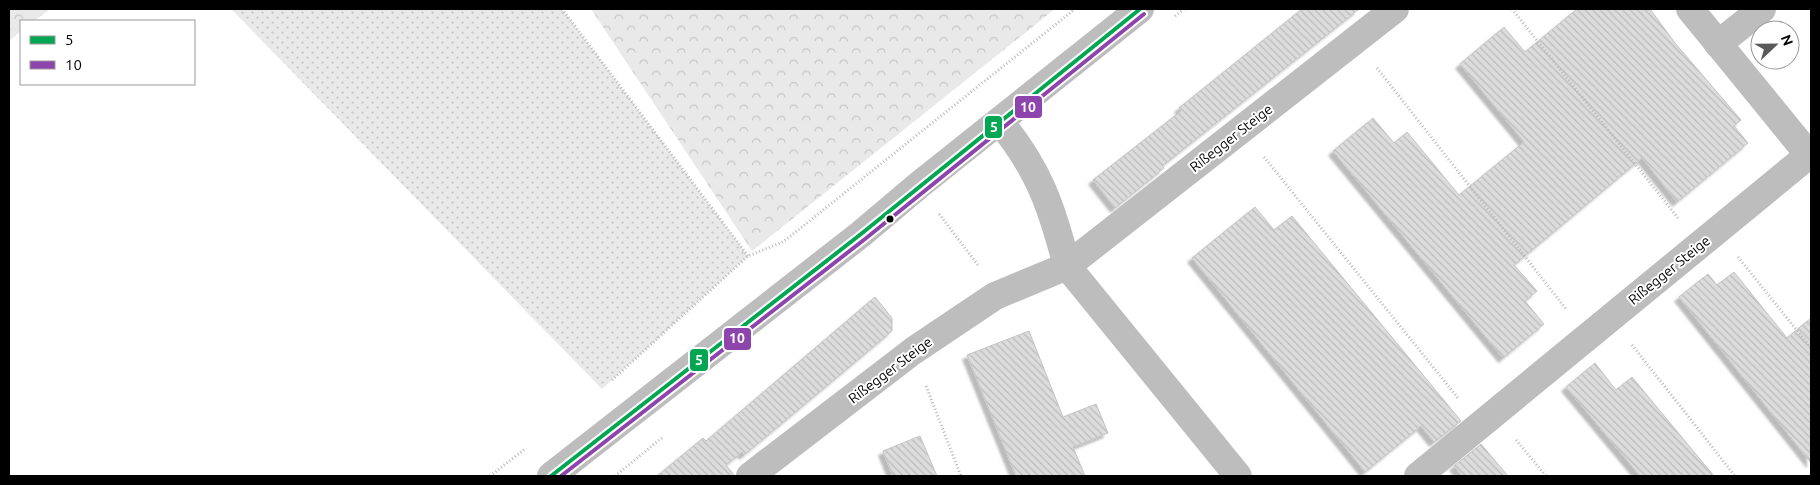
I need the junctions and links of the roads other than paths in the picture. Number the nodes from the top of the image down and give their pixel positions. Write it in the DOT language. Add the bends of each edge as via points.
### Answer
graph roads {
  1 [pos="1140,9"];
  2 [pos="1395,9"];
  3 [pos="1690,9"];
  4 [pos="1762,9"];
  5 [pos="1718,44"];
  6 [pos="1000,122"];
  7 [pos="1067,266"];
  8 [pos="551,476"];
  9 [pos="750,476"];
  10 [pos="1238,476"];
  11 [pos="1418,476"];
  1 -- 6 [label="street"];
  2 -- 7 [label="street, Rißegger Steige"];
  3 -- 5 [label="street, Rißegger Steige"];
  4 -- 5 [label="street"];
  5 -- 11 [label="street, Rißegger Steige" via="1809,155"];
  6 -- 7 [label="street" via="1017,143 1042,186"];
  6 -- 8 [label="street"];
  7 -- 9 [label="street, Rißegger Steige" via="995,296 913,351"];
  7 -- 10 [label="street"];
}
